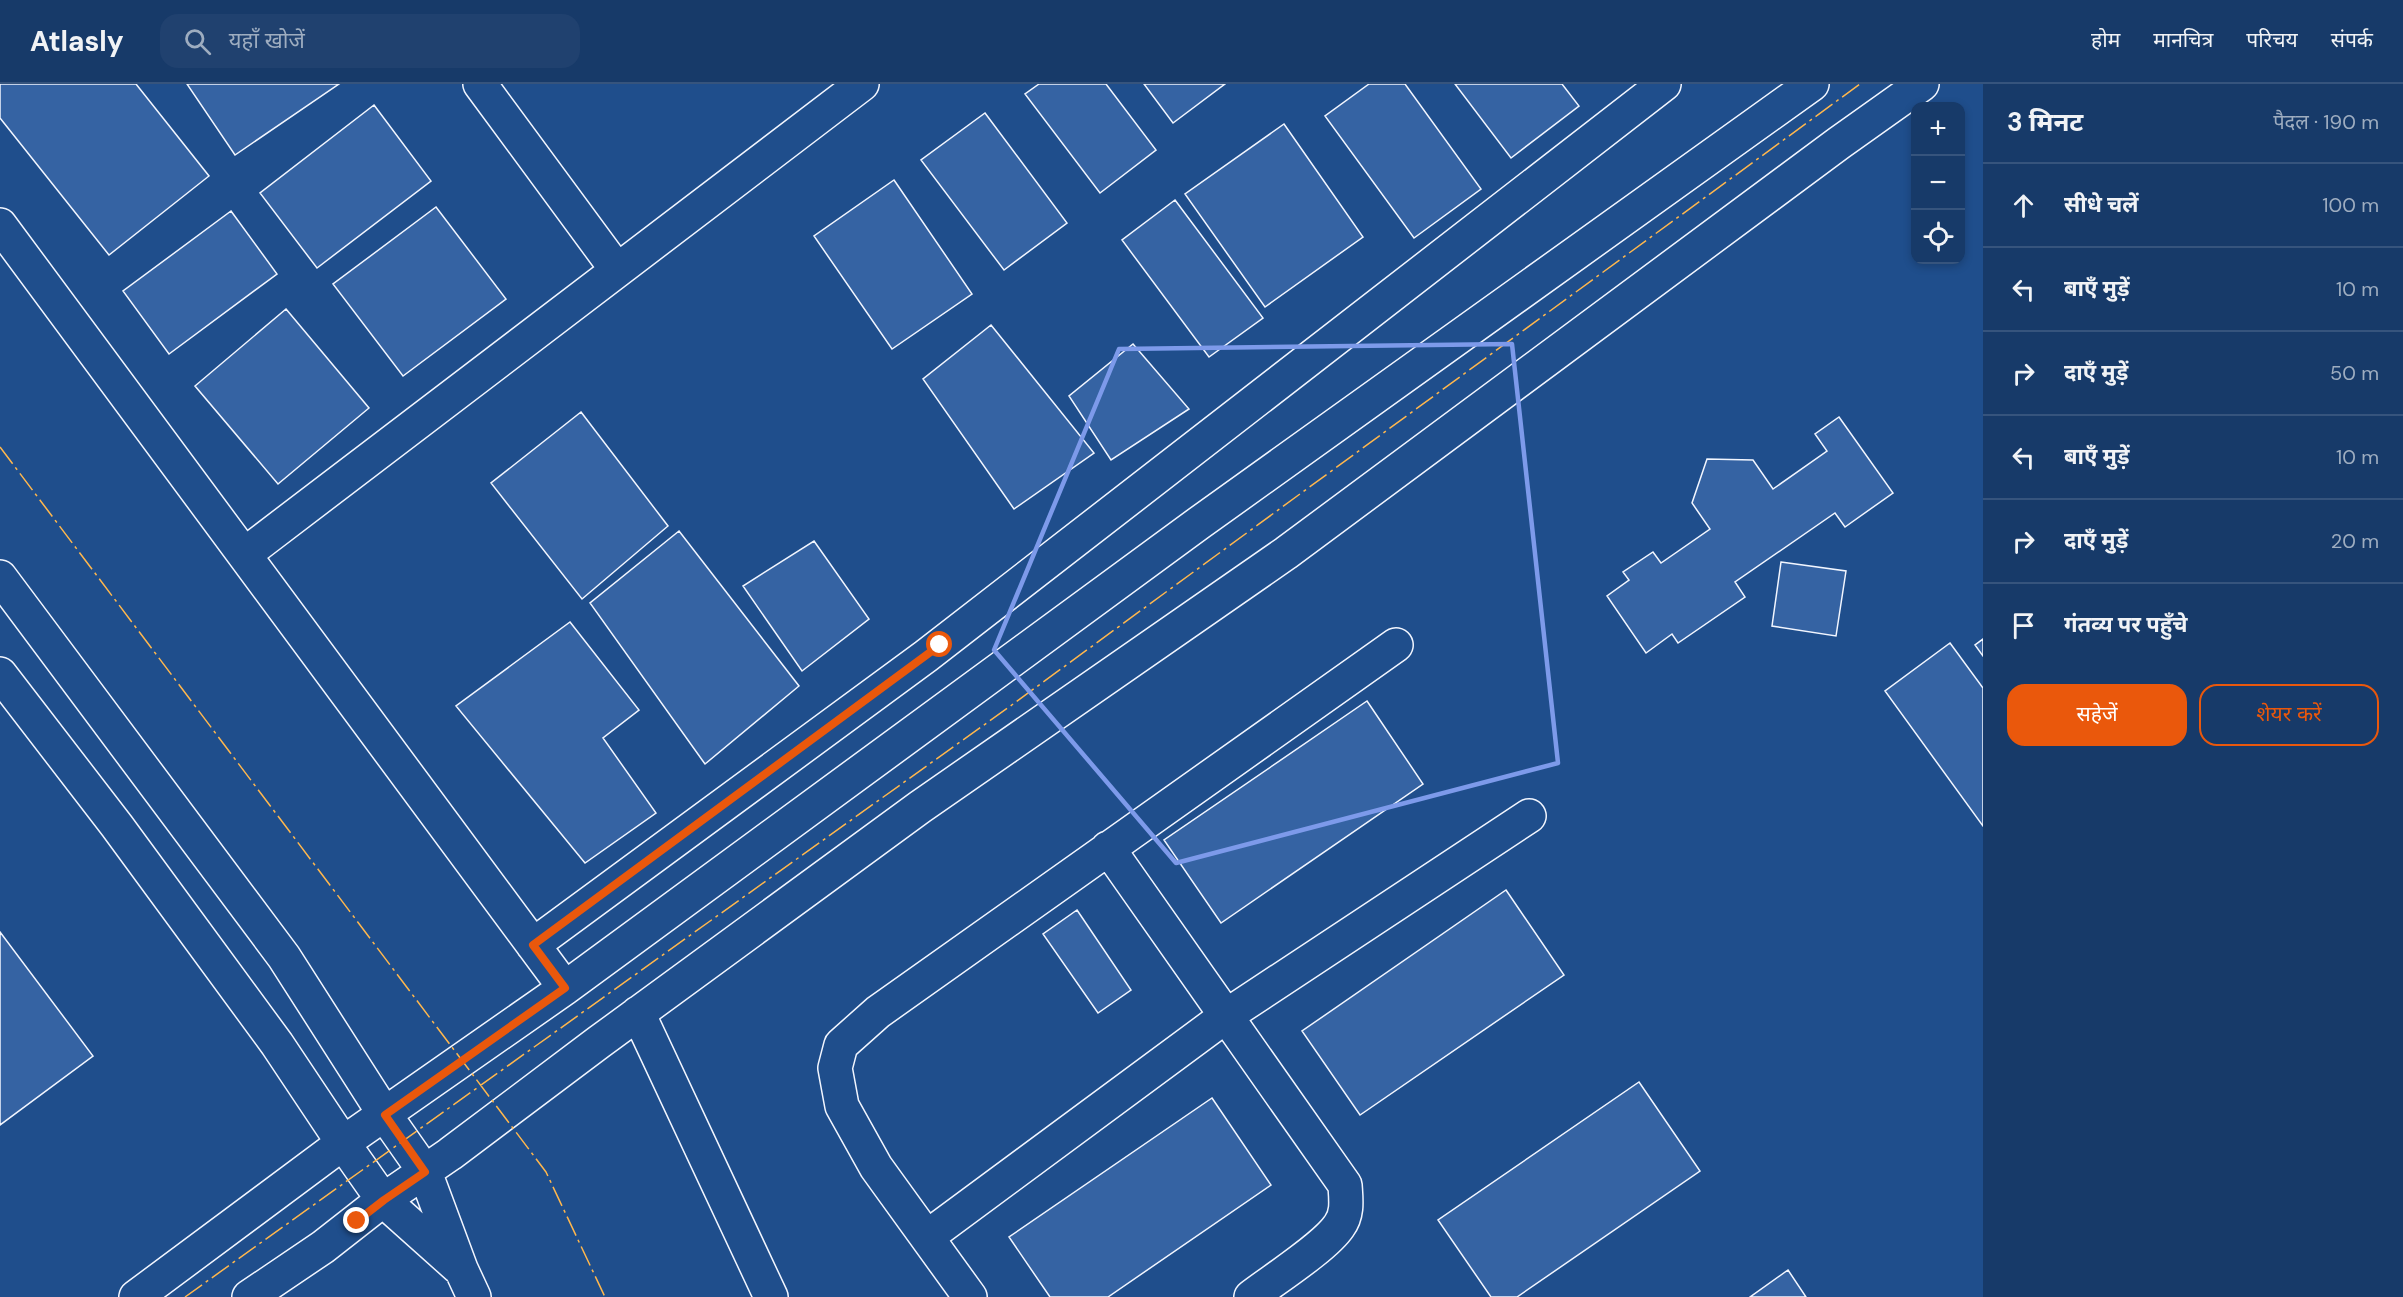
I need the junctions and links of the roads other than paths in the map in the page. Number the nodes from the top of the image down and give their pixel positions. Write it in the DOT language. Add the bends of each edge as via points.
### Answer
graph roads {
  1 [pos="480,84"];
  2 [pos="862,84"];
  3 [pos="1664,84"];
  4 [pos="1812,84"];
  5 [pos="1922,84"];
  6 [pos="0,225"];
  7 [pos="616,270"];
  8 [pos="245,554"];
  9 [pos="0,577"];
  10 [pos="1396,645"];
  11 [pos="0,674"];
  12 [pos="1529,816"];
  13 [pos="1108,848"];
  14 [pos="533,945"];
  15 [pos="565,988"];
  16 [pos="638,1013"];
  17 [pos="1226,1016"];
  18 [pos="385,1115"];
  19 [pos="343,1143"];
  20 [pos="425,1172"];
  21 [pos="384,1200"];
  22 [pos="927,1238"];
  23 [pos="467,1283"];
  24 [pos="136,1297"];
  25 [pos="249,1297"];
  26 [pos="771,1297"];
  27 [pos="970,1297"];
  28 [pos="1251,1297"];
  1 -- 7 [label="street"];
  2 -- 7 [label="street"];
  3 -- 14 [label="street" via="917,663"];
  4 -- 15 [label="street" via="1199,523"];
  5 -- 16 [label="street" via="1294,547 940,793"];
  6 -- 8 [label="street"];
  7 -- 8 [label="street"];
  8 -- 14 [label="street"];
  9 -- 18 [label="street" via="284,957"];
  10 -- 13 [label="street"];
  11 -- 19 [label="street" via="270,1034"];
  12 -- 17 [label="street"];
  13 -- 17 [label="street"];
  13 -- 22 [label="street" via="878,1012 841,1045 835,1068 842,1106 876,1167"];
  14 -- 15 [label="street"];
  15 -- 18 [label="street"];
  16 -- 20 [label="street"];
  16 -- 26 [label="street"];
  17 -- 22 [label="street"];
  17 -- 28 [label="street" via="1345,1185 1347,1208 1339,1226"];
  18 -- 19 [label="street"];
  18 -- 20 [label="street"];
  19 -- 21 [label="street"];
  19 -- 24 [label="street"];
  20 -- 21 [label="street"];
  20 -- 23 [label="street"];
  21 -- 23 [label="street"];
  21 -- 25 [label="street"];
  22 -- 27 [label="street"];
}
